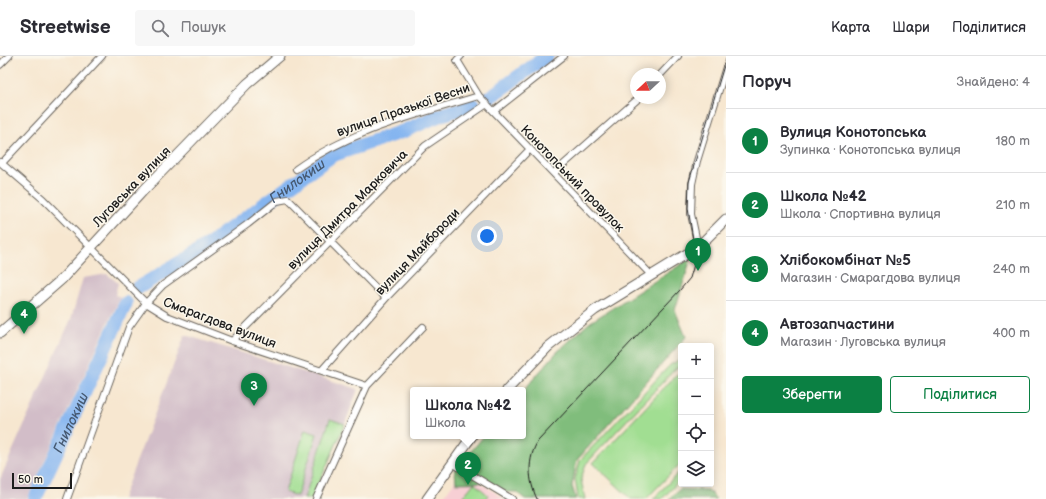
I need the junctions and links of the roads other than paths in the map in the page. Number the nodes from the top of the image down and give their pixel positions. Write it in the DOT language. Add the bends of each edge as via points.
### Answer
graph roads {
  1 [pos="9,56"];
  2 [pos="102,56"];
  3 [pos="280,56"];
  4 [pos="461,56"];
  5 [pos="564,56"];
  6 [pos="678,56"];
  7 [pos="0,65"];
  8 [pos="726,67"];
  9 [pos="666,69"];
  10 [pos="479,96"];
  11 [pos="487,104"];
  12 [pos="632,104"];
  13 [pos="494,111"];
  14 [pos="530,148"];
  15 [pos="1,163"];
  16 [pos="296,169"];
  17 [pos="554,173"];
  18 [pos="726,219"];
  19 [pos="331,240"];
  20 [pos="698,246"];
  21 [pos="90,247"];
  22 [pos="652,276"];
  23 [pos="386,298"];
  24 [pos="146,303"];
  25 [pos="423,327"];
  26 [pos="0,333"];
  27 [pos="232,341"];
  28 [pos="322,370"];
  29 [pos="367,386"];
  30 [pos="510,387"];
  31 [pos="470,439"];
  32 [pos="452,463"];
  33 [pos="67,499"];
  34 [pos="316,499"];
  35 [pos="427,499"];
  36 [pos="512,499"];
  1 -- 7 [label="street"];
  2 -- 15 [label="street"];
  3 -- 21 [label="street, Луговська вулиця" via="247,84"];
  4 -- 10 [label="street, вулиця Празької Весни" via="457,60"];
  5 -- 13 [label="street"];
  6 -- 9 [label="street"];
  8 -- 20 [label="street" via="692,184 692,214"];
  10 -- 11 [label="street, Конотопський провулок"];
  10 -- 16 [label="street, вулиця Празької Весни" via="392,122 340,142"];
  11 -- 13 [label="street, Конотопський провулок"];
  11 -- 19 [label="street, вулиця Дмитра Марковича" via="425,146 410,164"];
  12 -- 17 [label="street"];
  13 -- 14 [label="street, Конотопський провулок"];
  14 -- 17 [label="street, Конотопський провулок"];
  14 -- 23 [label="street, вулиця Майбороди"];
  15 -- 21 [label="street, Смарагдова вулиця" via="43,199"];
  17 -- 22 [label="street, Конотопський провулок"];
  18 -- 20 [label="street"];
  19 -- 23 [label="street"];
  19 -- 24 [label="street" via="288,199 280,199 163,285"];
  19 -- 27 [label="street, вулиця Дмитра Марковича"];
  20 -- 22 [label="street"];
  21 -- 24 [label="street, Смарагдова вулиця"];
  21 -- 26 [label="street, Луговська вулиця" via="62,279"];
  22 -- 30 [label="street" via="595,310 548,347"];
  23 -- 28 [label="street, вулиця Майбороди"];
  24 -- 27 [label="street, Смарагдова вулиця" via="167,316"];
  24 -- 33 [label="street" via="129,327"];
  25 -- 29 [label="street"];
  27 -- 28 [label="street, Смарагдова вулиця"];
  28 -- 29 [label="street, Смарагдова вулиця"];
  29 -- 34 [label="street"];
  31 -- 32 [label="street"];
  32 -- 35 [label="street"];
  32 -- 36 [label="street"];
}
